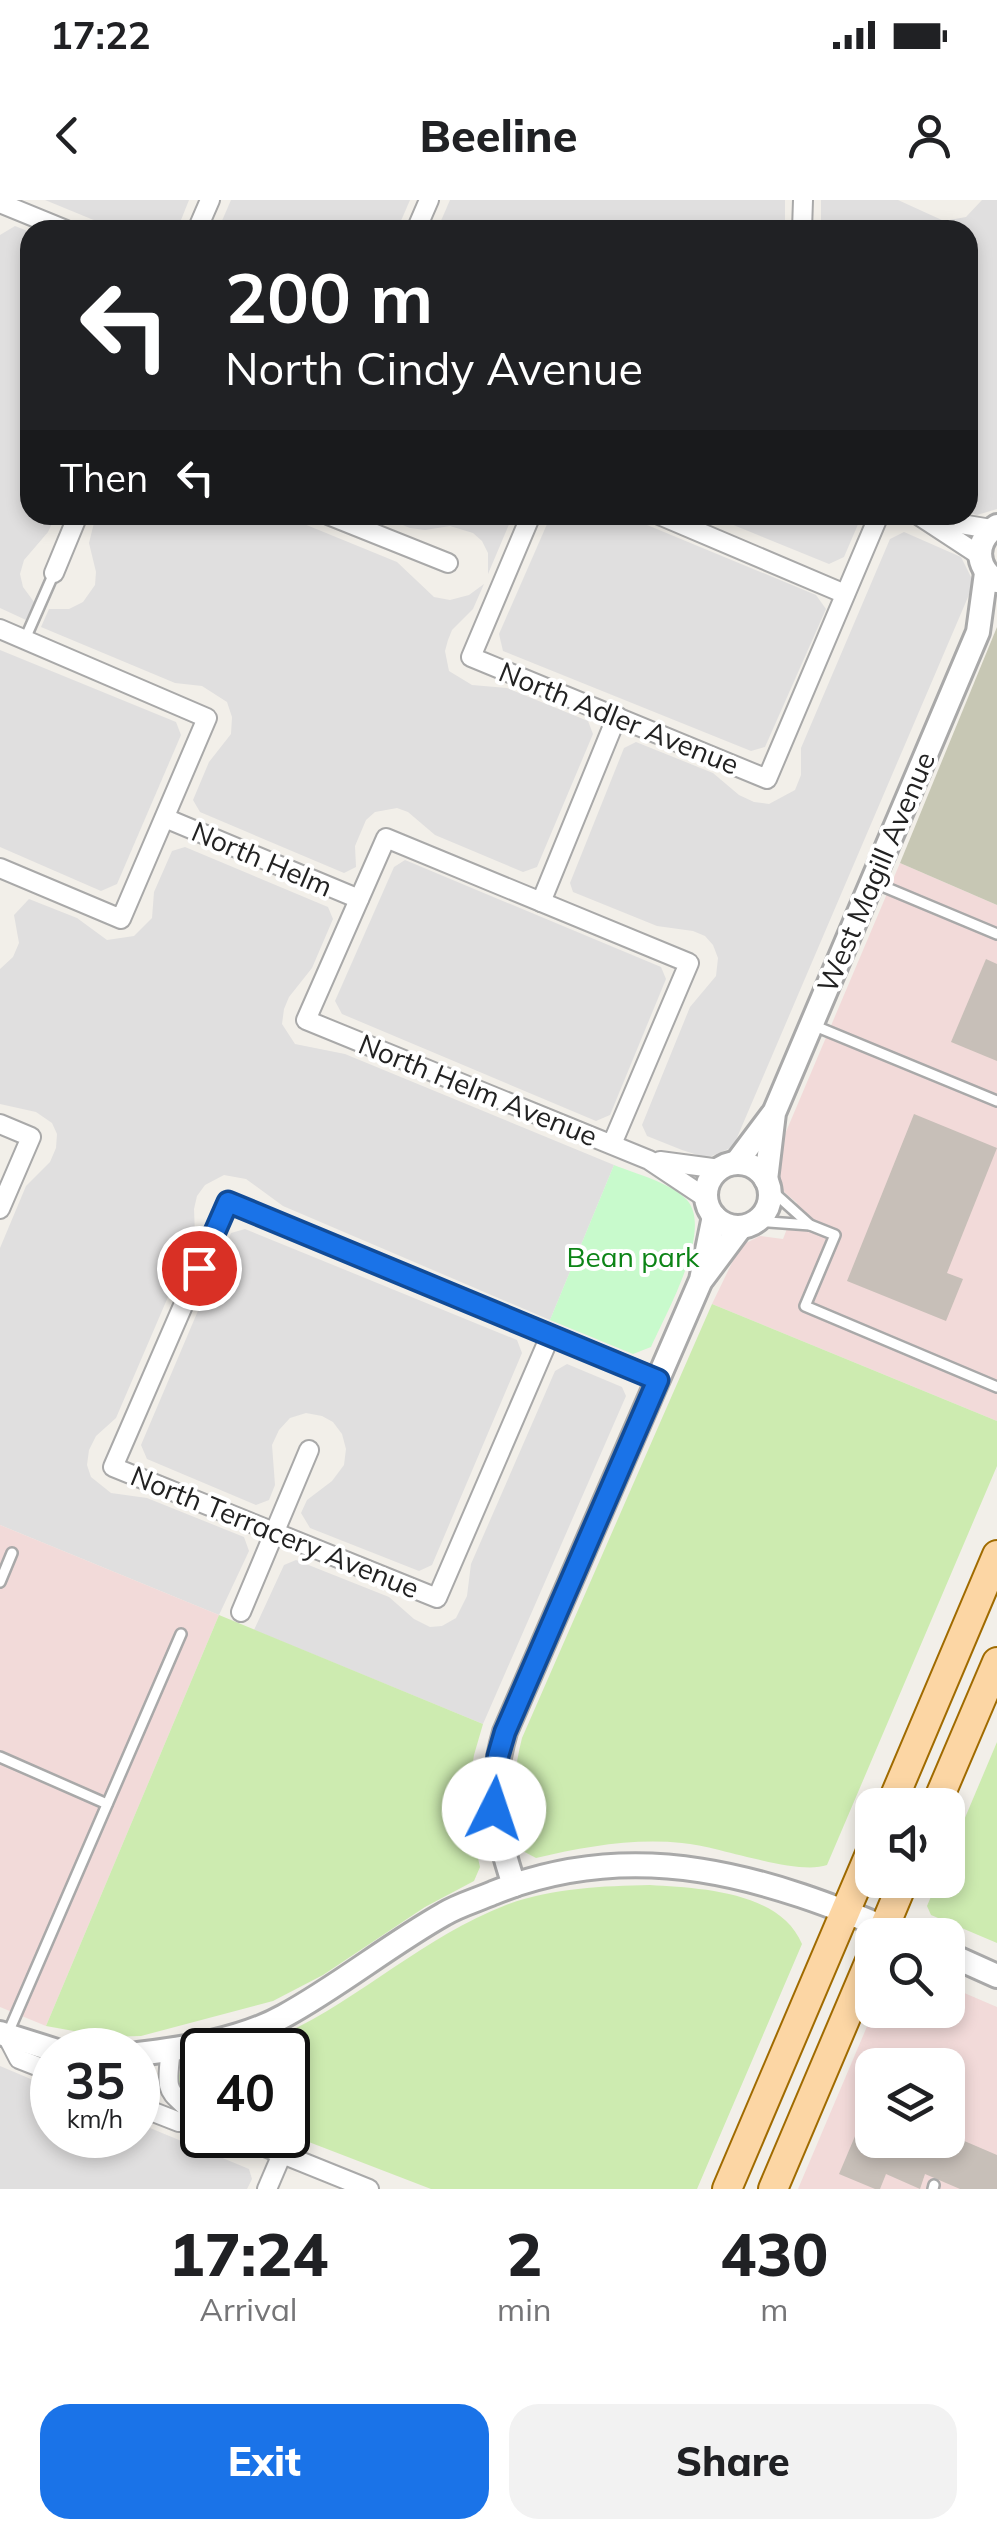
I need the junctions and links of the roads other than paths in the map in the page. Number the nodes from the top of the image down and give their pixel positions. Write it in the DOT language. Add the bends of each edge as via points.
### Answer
graph roads {
  1 [pos="0,202"];
  2 [pos="42,220"];
  3 [pos="74,525"];
  4 [pos="353,525"];
  5 [pos="528,525"];
  6 [pos="683,525"];
  7 [pos="875,525"];
  8 [pos="932,525"];
  9 [pos="994,527"];
  10 [pos="448,563"];
  11 [pos="987,570"];
  12 [pos="54,573"];
  13 [pos="845,594"];
  14 [pos="997,610"];
  15 [pos="0,629"];
  16 [pos="978,632"];
  17 [pos="25,640"];
  18 [pos="618,716"];
  19 [pos="165,818"];
  20 [pos="0,868"];
  21 [pos="872,882"];
  22 [pos="359,900"];
  23 [pos="541,902"];
  24 [pos="997,934"];
  25 [pos="812,1024"];
  26 [pos="997,1101"];
  27 [pos="774,1113"];
  28 [pos="0,1124"];
  29 [pos="612,1144"];
  30 [pos="649,1160"];
  31 [pos="728,1166"];
  32 [pos="768,1184"];
  33 [pos="710,1207"];
  34 [pos="0,1209"];
  35 [pos="749,1224"];
  36 [pos="810,1225"];
  37 [pos="701,1280"];
  38 [pos="550,1336"];
  39 [pos="658,1380"];
  40 [pos="997,1387"];
  41 [pos="310,1450"];
  42 [pos="274,1532"];
  43 [pos="12,1553"];
  44 [pos="997,1555"];
  45 [pos="0,1582"];
  46 [pos="241,1612"];
  47 [pos="181,1634"];
  48 [pos="997,1662"];
  49 [pos="0,1756"];
  50 [pos="898,1788"];
  51 [pos="943,1788"];
  52 [pos="107,1804"];
  53 [pos="514,1884"];
  54 [pos="855,1889"];
  55 [pos="846,1910"];
  56 [pos="862,1918"];
  57 [pos="965,1962"];
  58 [pos="997,1976"];
  59 [pos="855,1996"];
  60 [pos="4,2034"];
  61 [pos="30,2042"];
  62 [pos="171,2050"];
  63 [pos="160,2051"];
  64 [pos="30,2063"];
  65 [pos="180,2102"];
  66 [pos="280,2158"];
  67 [pos="292,2158"];
  68 [pos="266,2189"];
  69 [pos="370,2189"];
  70 [pos="727,2189"];
  71 [pos="773,2189"];
  1 -- 2 [label="street"];
  3 -- 12 [label="street"];
  4 -- 10 [label="street"];
  5 -- 18 [label="street, North Adler Avenue" via="470,657"];
  6 -- 13 [label="street"];
  7 -- 13 [label="street"];
  8 -- 11 [label="street"];
  9 -- 11 [label="street, West Magill Avenue" via="984,536"];
  11 -- 16 [label="street, West Magill Avenue"];
  12 -- 17 [label="lane"];
  13 -- 18 [label="street, North Adler Avenue" via="767,778"];
  14 -- 16 [label="street, West Magill Avenue"];
  15 -- 17 [label="street"];
  16 -- 21 [label="street, West Magill Avenue"];
  17 -- 19 [label="street" via="208,718"];
  18 -- 23 [label="street"];
  19 -- 20 [label="street" via="120,918"];
  19 -- 22 [label="street, North Helm"];
  21 -- 24 [label="lane"];
  21 -- 25 [label="street, West Magill Avenue"];
  22 -- 23 [label="street" via="386,838"];
  22 -- 29 [label="street, North Helm Avenue" via="306,1020"];
  23 -- 29 [label="street" via="689,963"];
  25 -- 26 [label="lane"];
  25 -- 27 [label="street, West Magill Avenue"];
  27 -- 31 [label="street, West Magill Avenue"];
  27 -- 32 [label="street, West Magill Avenue"];
  28 -- 34 [label="street" via="31,1137"];
  29 -- 30 [label="street, North Helm Avenue"];
  30 -- 31 [label="street, North Helm Avenue"];
  30 -- 33 [label="street, North Helm Avenue"];
  31 -- 32 [label="street" via="748,1164"];
  31 -- 33 [label="street" via="707,1186"];
  32 -- 35 [label="street" via="766,1210"];
  32 -- 36 [label="lane"];
  33 -- 35 [label="street" via="726,1225"];
  33 -- 37 [label="street"];
  35 -- 36 [label="lane"];
  35 -- 37 [label="street"];
  36 -- 40 [label="lane" via="835,1235 804,1306"];
  37 -- 39 [label="street"];
  38 -- 39 [label="street"];
  38 -- 42 [label="street, North Terracery Avenue" via="437,1598"];
  38 -- 42 [label="street, North Terracery Avenue" via="228,1202 113,1466"];
  39 -- 53 [label="street" via="498,1756 494,1809"];
  41 -- 42 [label="street"];
  42 -- 46 [label="street"];
  43 -- 45 [label="lane"];
  44 -- 50 [label="main road"];
  47 -- 52 [label="lane"];
  48 -- 51 [label="main road"];
  49 -- 52 [label="lane"];
  52 -- 60 [label="lane"];
  53 -- 55 [label="street" via="584,1866 659,1865 754,1879"];
  53 -- 62 [label="street" via="446,1912 281,2018"];
  54 -- 55 [label="main road"];
  55 -- 56 [label="street"];
  55 -- 70 [label="main road"];
  57 -- 58 [label="street"];
  59 -- 71 [label="main road"];
  60 -- 61 [label="street"];
  60 -- 64 [label="street" via="19,2058"];
  62 -- 63 [label="street"];
  62 -- 65 [label="street" via="170,2093"];
  66 -- 68 [label="street"];
  67 -- 69 [label="street"];
}
